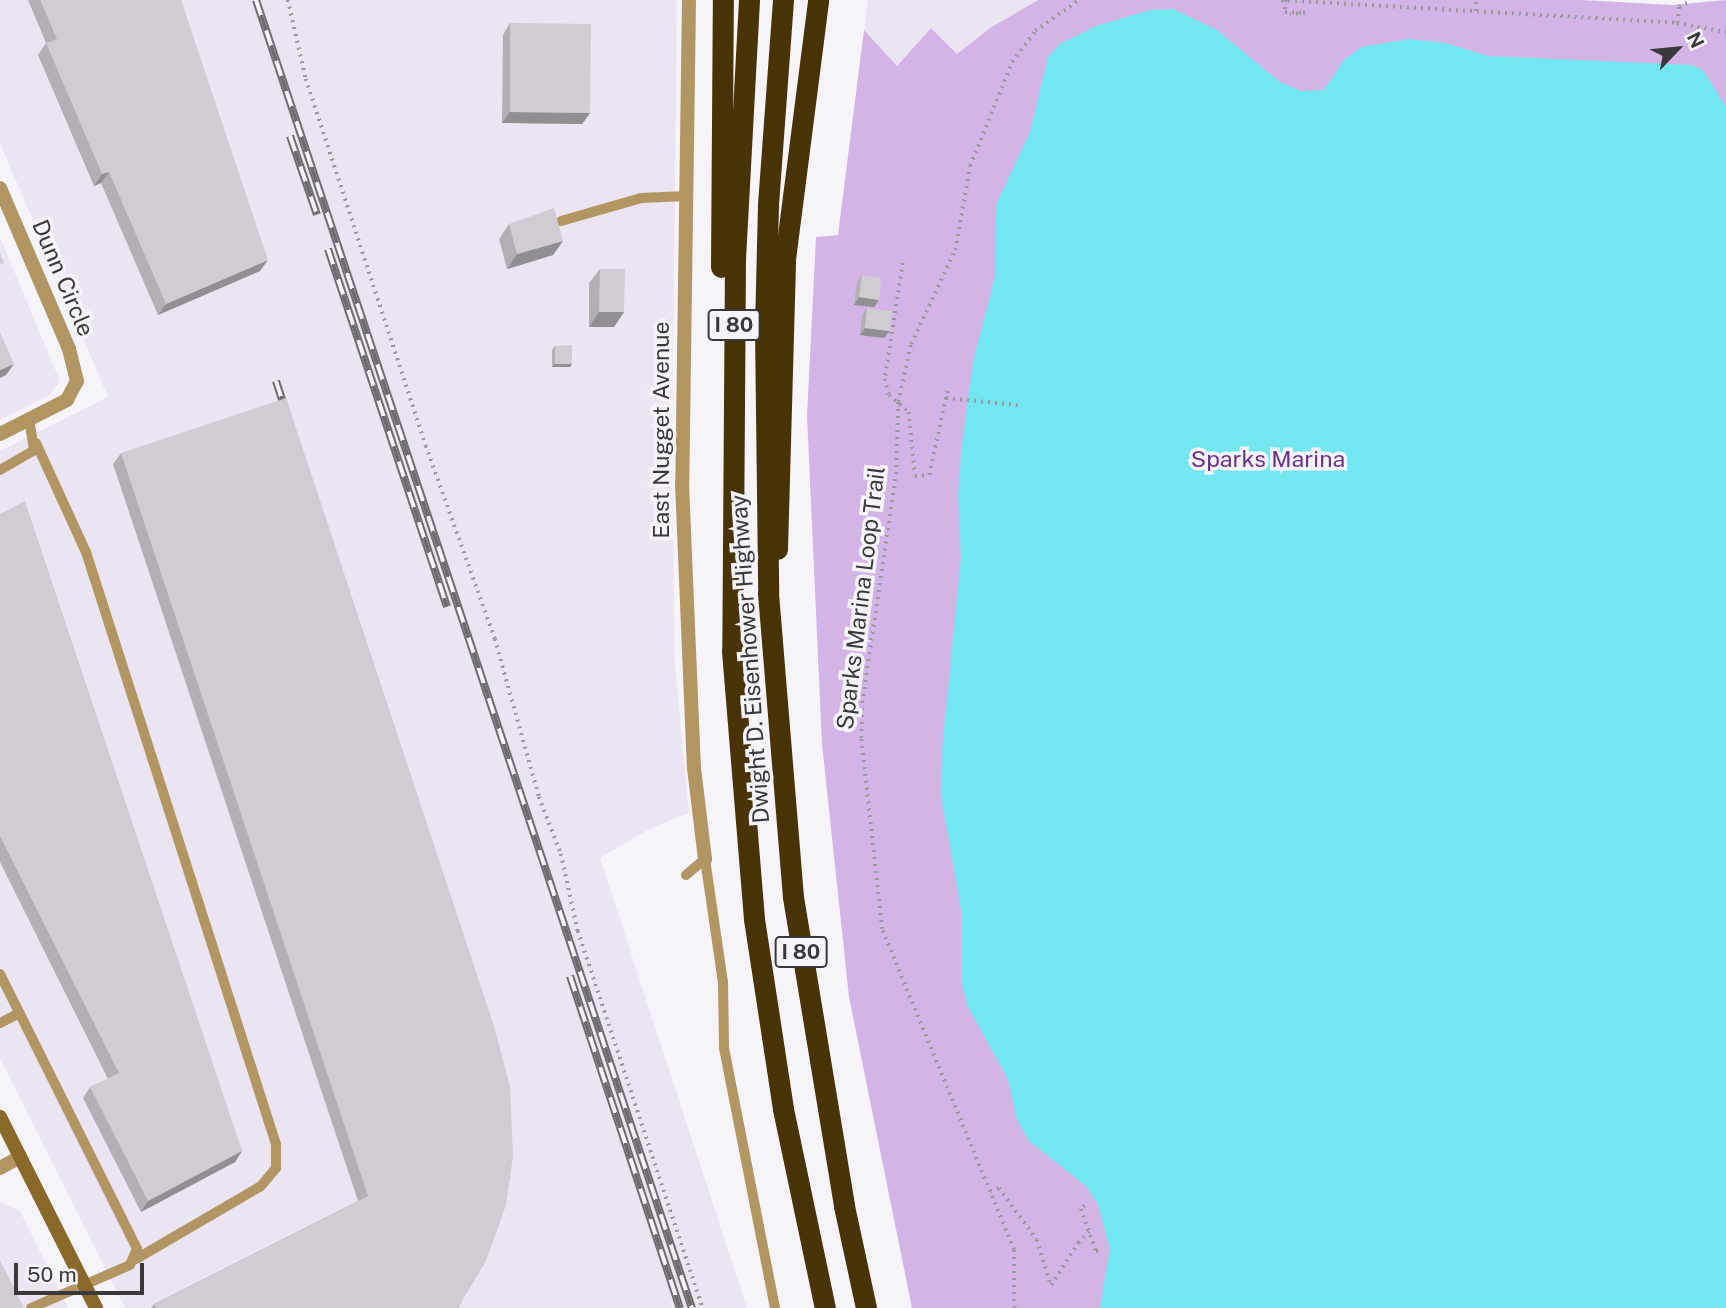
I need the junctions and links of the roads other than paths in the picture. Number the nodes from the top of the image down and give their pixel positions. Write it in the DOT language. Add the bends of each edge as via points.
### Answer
graph roads {
  1 [pos="689,0"];
  2 [pos="723,0"];
  3 [pos="750,0"];
  4 [pos="783,0"];
  5 [pos="818,0"];
  6 [pos="0,188"];
  7 [pos="686,196"];
  8 [pos="561,221"];
  9 [pos="29,420"];
  10 [pos="0,434"];
  11 [pos="36,443"];
  12 [pos="0,470"];
  13 [pos="768,593"];
  14 [pos="732,651"];
  15 [pos="705,859"];
  16 [pos="686,875"];
  17 [pos="0,974"];
  18 [pos="20,1013"];
  19 [pos="0,1023"];
  20 [pos="0,1117"];
  21 [pos="20,1157"];
  22 [pos="0,1168"];
  23 [pos="136,1259"];
  24 [pos="84,1283"];
  25 [pos="31,1308"];
  26 [pos="96,1308"];
  27 [pos="775,1308"];
  28 [pos="825,1308"];
  29 [pos="866,1308"];
  1 -- 7 [label="street, East Nugget Avenue"];
  2 -- 14 [label="highway" via="719,553"];
  3 -- 14 [label="highway, Dwight D. Eisenhower Highway / I 80" via="735,261"];
  4 -- 13 [label="highway, Dwight D. Eisenhower Highway / I 80" via="766,302 763,430"];
  5 -- 13 [label="highway" via="785,259 781,529"];
  6 -- 9 [label="street, Dunn Circle" via="69,349 76,387 67,400"];
  7 -- 8 [label="lane" via="641,198"];
  7 -- 15 [label="street, East Nugget Avenue" via="684,572 694,768"];
  9 -- 10 [label="street"];
  9 -- 11 [label="lane"];
  11 -- 12 [label="lane" via="28,456"];
  11 -- 23 [label="lane" via="86,552 276,1144 276,1168 261,1186"];
  13 -- 29 [label="highway, Dwight D. Eisenhower Highway / I 80" via="793,897 837,1167"];
  14 -- 28 [label="highway, Dwight D. Eisenhower Highway / I 80" via="754,919 783,1109"];
  15 -- 16 [label="lane"];
  15 -- 27 [label="lane" via="723,982 724,1048"];
  17 -- 18 [label="lane"];
  18 -- 19 [label="lane"];
  18 -- 23 [label="lane" via="137,1249"];
  20 -- 21 [label="street"];
  21 -- 22 [label="street"];
  21 -- 24 [label="street"];
  23 -- 24 [label="lane"];
  24 -- 25 [label="lane"];
  24 -- 26 [label="street"];
}
